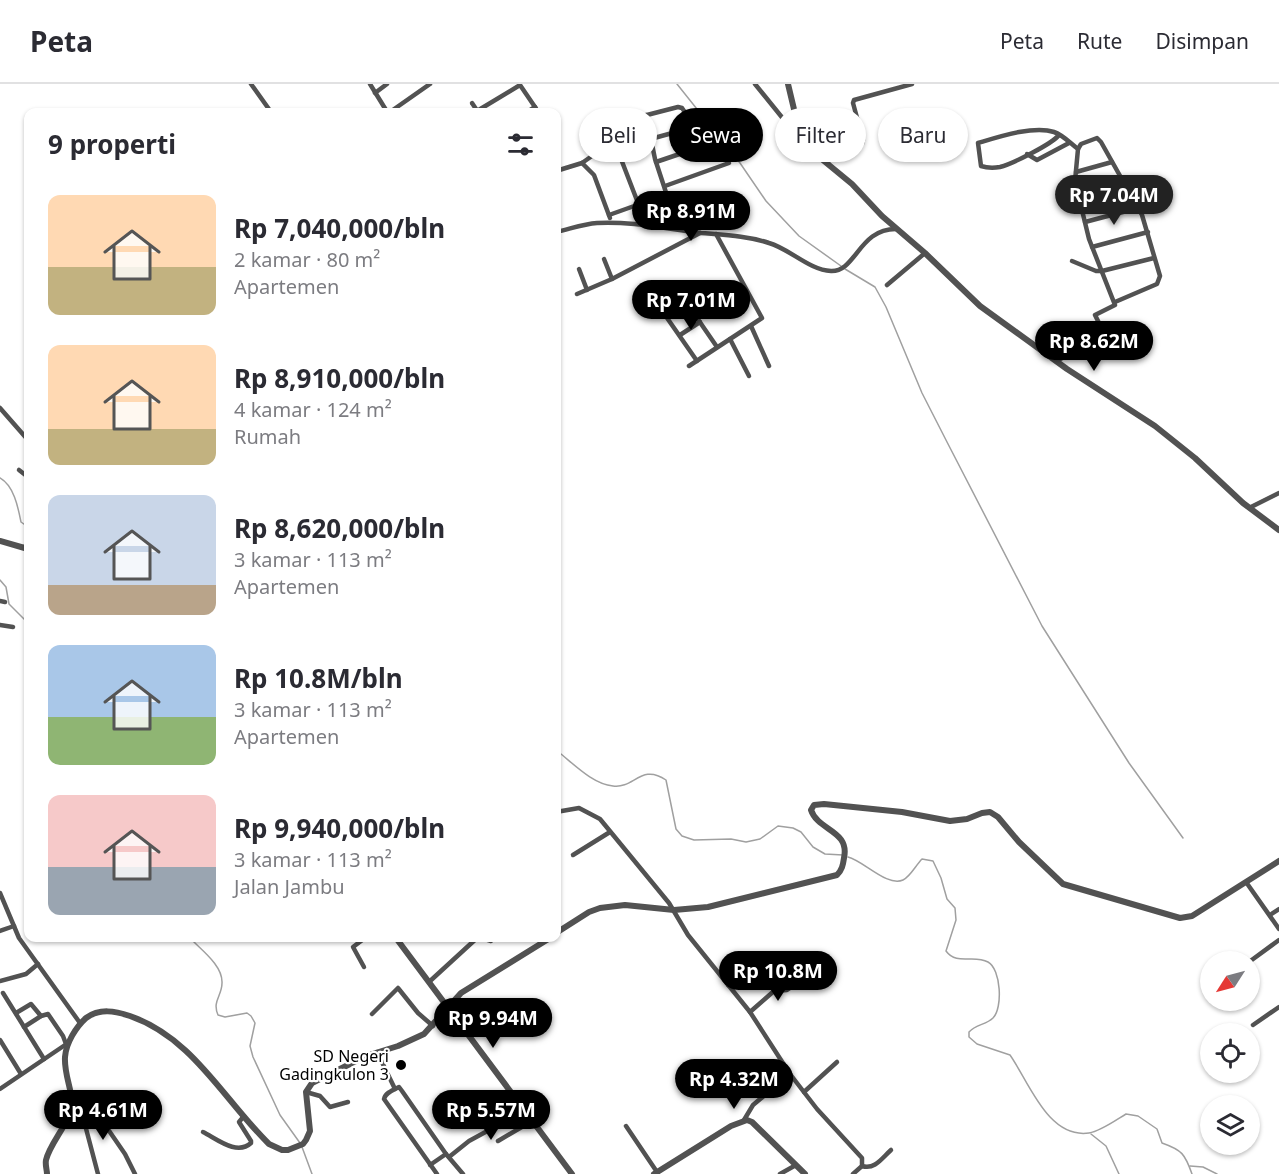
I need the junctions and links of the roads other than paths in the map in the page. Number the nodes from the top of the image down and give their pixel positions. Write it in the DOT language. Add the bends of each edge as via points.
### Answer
graph roads {
  1 [pos="251,84"];
  2 [pos="370,84"];
  3 [pos="387,84"];
  4 [pos="430,84"];
  5 [pos="755,84"];
  6 [pos="788,84"];
  7 [pos="912,84"];
  8 [pos="375,93"];
  9 [pos="472,103"];
  10 [pos="268,108"];
  11 [pos="385,108"];
  12 [pos="396,108"];
  13 [pos="475,108"];
  14 [pos="483,108"];
  15 [pos="536,108"];
  16 [pos="794,108"];
  17 [pos="854,108"];
  18 [pos="775,109"];
  19 [pos="657,112"];
  20 [pos="1059,135"];
  21 [pos="657,137"];
  22 [pos="1069,142"];
  23 [pos="1078,149"];
  24 [pos="1027,154"];
  25 [pos="656,162"];
  26 [pos="826,162"];
  27 [pos="1112,162"];
  28 [pos="582,163"];
  29 [pos="729,163"];
  30 [pos="561,169"];
  31 [pos="1076,172"];
  32 [pos="1125,185"];
  33 [pos="664,186"];
  34 [pos="1079,197"];
  35 [pos="1138,208"];
  36 [pos="609,215"];
  37 [pos="1085,222"];
  38 [pos="612,223"];
  39 [pos="678,229"];
  40 [pos="897,229"];
  41 [pos="561,231"];
  42 [pos="700,232"];
  43 [pos="1148,232"];
  44 [pos="716,234"];
  45 [pos="1092,248"];
  46 [pos="925,253"];
  47 [pos="1154,258"];
  48 [pos="604,259"];
  49 [pos="1072,261"];
  50 [pos="579,269"];
  51 [pos="1102,271"];
  52 [pos="612,279"];
  53 [pos="887,285"];
  54 [pos="587,290"];
  55 [pos="577,294"];
  56 [pos="684,299"];
  57 [pos="1115,302"];
  58 [pos="665,315"];
  59 [pos="700,322"];
  60 [pos="751,326"];
  61 [pos="680,336"];
  62 [pos="730,339"];
  63 [pos="717,347"];
  64 [pos="697,361"];
  65 [pos="1056,361"];
  66 [pos="689,366"];
  67 [pos="770,366"];
  68 [pos="749,376"];
  69 [pos="0,408"];
  70 [pos="24,435"];
  71 [pos="19,470"];
  72 [pos="24,474"];
  73 [pos="1279,493"];
  74 [pos="1249,508"];
  75 [pos="1279,530"];
  76 [pos="0,541"];
  77 [pos="24,548"];
  78 [pos="0,625"];
  79 [pos="13,627"];
  80 [pos="561,811"];
  81 [pos="610,832"];
  82 [pos="573,855"];
  83 [pos="1279,861"];
  84 [pos="1246,882"];
  85 [pos="0,893"];
  86 [pos="3,904"];
  87 [pos="1279,909"];
  88 [pos="674,910"];
  89 [pos="1270,915"];
  90 [pos="14,926"];
  91 [pos="1279,929"];
  92 [pos="561,930"];
  93 [pos="0,931"];
  94 [pos="1279,940"];
  95 [pos="360,942"];
  96 [pos="399,942"];
  97 [pos="473,942"];
  98 [pos="540,942"];
  99 [pos="1260,954"];
  100 [pos="754,963"];
  101 [pos="38,964"];
  102 [pos="364,968"];
  103 [pos="0,981"];
  104 [pos="429,982"];
  105 [pos="728,985"];
  106 [pos="793,986"];
  107 [pos="3,993"];
  108 [pos="447,1007"];
  109 [pos="1279,1007"];
  110 [pos="750,1012"];
  111 [pos="16,1013"];
  112 [pos="372,1014"];
  113 [pos="40,1016"];
  114 [pos="80,1023"];
  115 [pos="1256,1023"];
  116 [pos="433,1026"];
  117 [pos="24,1027"];
  118 [pos="0,1040"];
  119 [pos="68,1042"];
  120 [pos="377,1052"];
  121 [pos="44,1059"];
  122 [pos="837,1062"];
  123 [pos="21,1074"];
  124 [pos="789,1074"];
  125 [pos="0,1089"];
  126 [pos="395,1089"];
  127 [pos="306,1092"];
  128 [pos="804,1092"];
  129 [pos="348,1102"];
  130 [pos="76,1103"];
  131 [pos="524,1110"];
  132 [pos="244,1116"];
  133 [pos="744,1120"];
  134 [pos="532,1121"];
  135 [pos="626,1126"];
  136 [pos="203,1132"];
  137 [pos="498,1141"];
  138 [pos="891,1150"];
  139 [pos="448,1156"];
  140 [pos="430,1165"];
  141 [pos="796,1165"];
  142 [pos="862,1166"];
  143 [pos="656,1173"];
  144 [pos="47,1174"];
  145 [pos="98,1174"];
  146 [pos="135,1174"];
  147 [pos="437,1174"];
  148 [pos="464,1174"];
  149 [pos="572,1174"];
  150 [pos="780,1174"];
  151 [pos="805,1174"];
  152 [pos="853,1174"];
  1 -- 10 [label="street"];
  2 -- 8 [label="street"];
  3 -- 8 [label="street"];
  4 -- 12 [label="street"];
  5 -- 18 [label="street"];
  6 -- 16 [label="street"];
  7 -- 17 [label="street" via="854,100"];
  8 -- 11 [label="street"];
  9 -- 13 [label="street"];
  14 -- 15 [label="street" via="520,85"];
  19 -- 21 [label="street" via="682,108 692,121 676,132"];
  20 -- 22 [label="street"];
  20 -- 24 [label="street"];
  20 -- 24 [label="street" via="1039,129 978,143 981,166 985,168 1000,167"];
  22 -- 23 [label="street"];
  22 -- 24 [label="street" via="1037,160"];
  23 -- 27 [label="street" via="1097,138"];
  23 -- 31 [label="street"];
  25 -- 33 [label="street"];
  26 -- 40 [label="street"];
  27 -- 31 [label="street"];
  27 -- 32 [label="street"];
  28 -- 30 [label="street"];
  28 -- 36 [label="street" via="594,175"];
  28 -- 36 [label="street" via="609,144 618,148 638,203"];
  29 -- 33 [label="street"];
  31 -- 34 [label="street"];
  32 -- 34 [label="street"];
  32 -- 35 [label="street"];
  33 -- 39 [label="street"];
  34 -- 37 [label="street"];
  35 -- 37 [label="street"];
  35 -- 43 [label="street"];
  36 -- 38 [label="street"];
  37 -- 45 [label="street"];
  38 -- 39 [label="street"];
  38 -- 41 [label="street"];
  39 -- 42 [label="street"];
  40 -- 44 [label="street" via="873,235 849,263 830,271 768,242"];
  40 -- 46 [label="street"];
  42 -- 44 [label="street"];
  42 -- 52 [label="street"];
  43 -- 45 [label="street"];
  43 -- 47 [label="street"];
  44 -- 60 [label="street" via="761,317"];
  45 -- 51 [label="street"];
  46 -- 53 [label="street"];
  46 -- 65 [label="street" via="980,306"];
  47 -- 51 [label="street"];
  47 -- 57 [label="street" via="1159,282"];
  48 -- 52 [label="street"];
  49 -- 51 [label="street"];
  50 -- 54 [label="street"];
  51 -- 57 [label="street"];
  52 -- 54 [label="street"];
  54 -- 55 [label="street"];
  56 -- 59 [label="street"];
  57 -- 65 [label="street" via="1095,315 1104,338"];
  58 -- 61 [label="street"];
  59 -- 61 [label="street"];
  59 -- 63 [label="street"];
  60 -- 62 [label="street"];
  60 -- 67 [label="street"];
  61 -- 64 [label="street"];
  62 -- 63 [label="street"];
  62 -- 68 [label="street"];
  63 -- 64 [label="street"];
  64 -- 66 [label="street"];
  65 -- 74 [label="street" via="1179,445"];
  69 -- 70 [label="street"];
  71 -- 72 [label="street"];
  73 -- 74 [label="street"];
  74 -- 75 [label="street"];
  76 -- 77 [label="street"];
  78 -- 79 [label="street"];
  80 -- 81 [label="street" via="579,808 600,819"];
  81 -- 82 [label="street"];
  81 -- 88 [label="street"];
  83 -- 84 [label="street"];
  84 -- 88 [label="street" via="1192,916 1180,918 1063,884 990,812 950,821 824,804 814,805 811,810 813,817 843,841 846,849 840,872 717,906"];
  84 -- 89 [label="street"];
  85 -- 86 [label="street"];
  86 -- 90 [label="street"];
  87 -- 89 [label="street"];
  88 -- 92 [label="street" via="625,905 600,908"];
  88 -- 105 [label="street" via="688,935"];
  89 -- 91 [label="street"];
  90 -- 93 [label="street"];
  90 -- 101 [label="street"];
  94 -- 99 [label="street"];
  95 -- 102 [label="street" via="353,947"];
  96 -- 104 [label="street"];
  97 -- 104 [label="street"];
  98 -- 108 [label="street" via="461,993"];
  100 -- 105 [label="street"];
  101 -- 103 [label="street" via="26,974"];
  101 -- 114 [label="street"];
  104 -- 108 [label="street"];
  105 -- 110 [label="street"];
  106 -- 110 [label="street" via="774,991"];
  107 -- 111 [label="street"];
  108 -- 116 [label="street"];
  108 -- 131 [label="street"];
  109 -- 115 [label="street"];
  110 -- 124 [label="street"];
  111 -- 113 [label="street" via="31,1004"];
  111 -- 117 [label="street"];
  112 -- 116 [label="street" via="398,988"];
  113 -- 117 [label="street"];
  113 -- 119 [label="street" via="46,1013 51,1017"];
  114 -- 119 [label="street"];
  114 -- 132 [label="street" via="95,1013 112,1011 145,1021 196,1059"];
  116 -- 120 [label="street" via="412,1040"];
  117 -- 121 [label="street"];
  118 -- 123 [label="street"];
  119 -- 121 [label="street"];
  119 -- 130 [label="street" via="67,1080"];
  120 -- 126 [label="street"];
  120 -- 127 [label="street" via="312,1083"];
  121 -- 123 [label="street"];
  122 -- 128 [label="street"];
  123 -- 125 [label="street"];
  124 -- 128 [label="street"];
  124 -- 133 [label="street" via="753,1105"];
  126 -- 139 [label="street" via="402,1090"];
  126 -- 140 [label="street" via="384,1100"];
  127 -- 129 [label="street" via="320,1096 330,1107"];
  127 -- 132 [label="street" via="310,1131 301,1145 282,1150 269,1144"];
  128 -- 142 [label="street" via="861,1158"];
  130 -- 144 [label="street" via="46,1160"];
  130 -- 145 [label="street"];
  130 -- 146 [label="street" via="92,1106"];
  131 -- 134 [label="street"];
  131 -- 139 [label="street"];
  132 -- 136 [label="street" via="239,1122 251,1141 246,1148 236,1149"];
  133 -- 141 [label="street" via="752,1122"];
  133 -- 143 [label="street"];
  134 -- 137 [label="street"];
  134 -- 149 [label="street"];
  135 -- 143 [label="street"];
  138 -- 142 [label="street" via="874,1166"];
  139 -- 140 [label="street"];
  139 -- 148 [label="street"];
  140 -- 147 [label="street"];
  141 -- 150 [label="street"];
  141 -- 151 [label="street"];
  142 -- 152 [label="street"];
}
